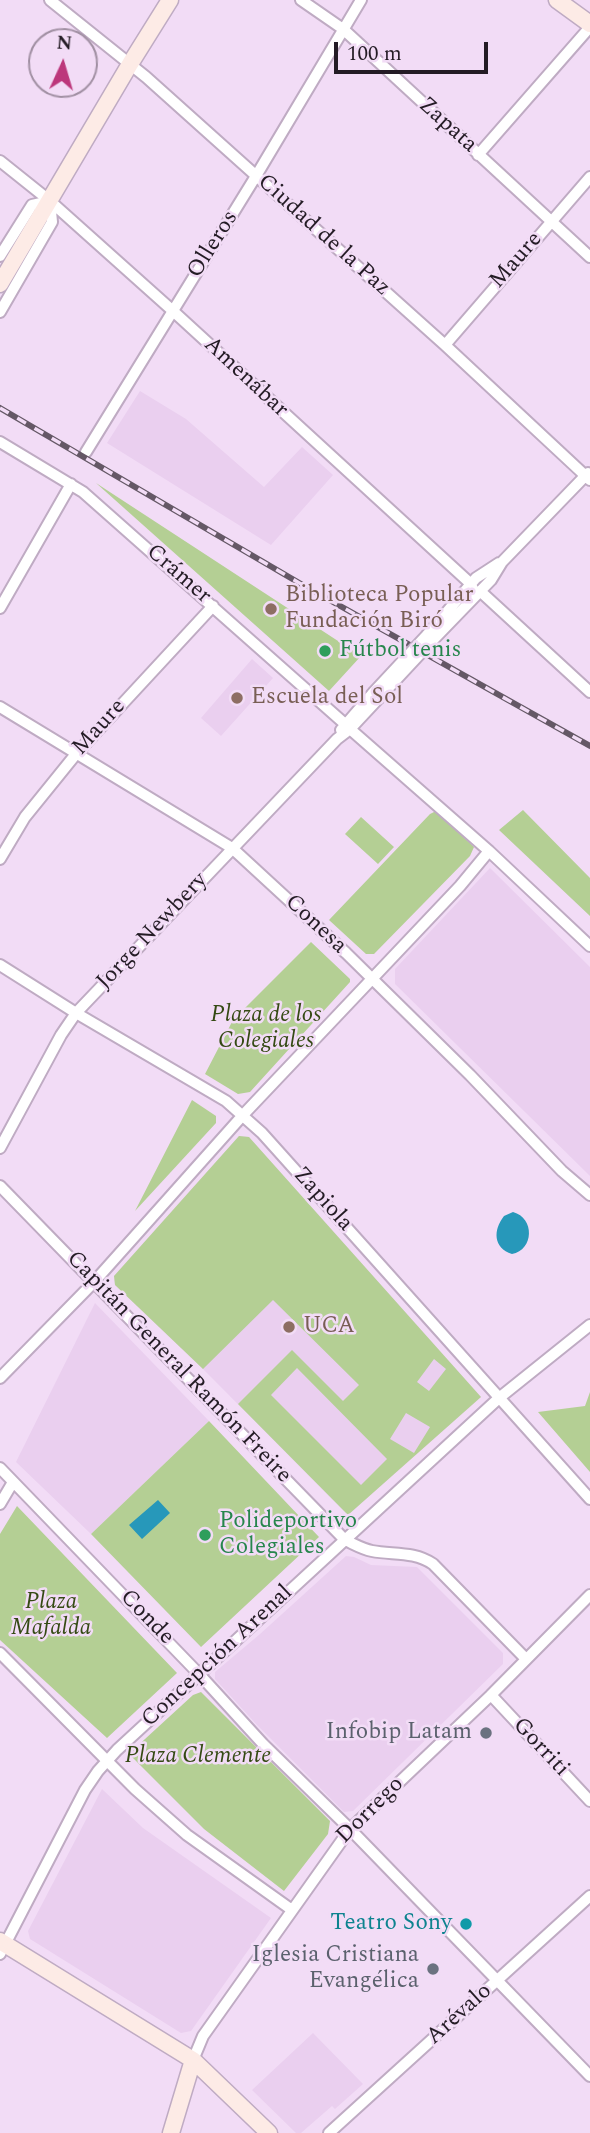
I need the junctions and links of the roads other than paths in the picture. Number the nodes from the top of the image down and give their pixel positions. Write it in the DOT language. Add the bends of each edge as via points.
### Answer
graph roads {
  1 [pos="50,0"];
  2 [pos="170,0"];
  3 [pos="301,0"];
  4 [pos="361,0"];
  5 [pos="557,0"];
  6 [pos="590,25"];
  7 [pos="343,29"];
  8 [pos="130,64"];
  9 [pos="478,155"];
  10 [pos="0,161"];
  11 [pos="256,176"];
  12 [pos="590,177"];
  13 [pos="50,201"];
  14 [pos="551,221"];
  15 [pos="0,256"];
  16 [pos="590,257"];
  17 [pos="0,284"];
  18 [pos="173,311"];
  19 [pos="0,312"];
  20 [pos="445,345"];
  21 [pos="0,442"];
  22 [pos="86,452"];
  23 [pos="588,476"];
  24 [pos="71,484"];
  25 [pos="475,588"];
  26 [pos="213,606"];
  27 [pos="0,607"];
  28 [pos="429,638"];
  29 [pos="590,692"];
  30 [pos="0,707"];
  31 [pos="347,727"];
  32 [pos="76,754"];
  33 [pos="232,848"];
  34 [pos="489,851"];
  35 [pos="0,859"];
  36 [pos="590,946"];
  37 [pos="0,965"];
  38 [pos="371,978"];
  39 [pos="76,1013"];
  40 [pos="243,1115"];
  41 [pos="0,1148"];
  42 [pos="0,1186"];
  43 [pos="590,1195"];
  44 [pos="94,1282"];
  45 [pos="590,1325"];
  46 [pos="0,1378"];
  47 [pos="499,1398"];
  48 [pos="0,1468"];
  49 [pos="13,1482"];
  50 [pos="590,1499"];
  51 [pos="0,1504"];
  52 [pos="345,1540"];
  53 [pos="590,1595"];
  54 [pos="0,1653"];
  55 [pos="526,1659"];
  56 [pos="199,1674"];
  57 [pos="491,1695"];
  58 [pos="107,1760"];
  59 [pos="590,1801"];
  60 [pos="349,1829"];
  61 [pos="590,1896"];
  62 [pos="292,1910"];
  63 [pos="2,1946"];
  64 [pos="497,1982"];
  65 [pos="193,2060"];
  66 [pos="590,2076"];
  67 [pos="171,2133"];
  68 [pos="269,2133"];
  69 [pos="329,2133"];
  1 -- 8 [label="street, Ciudad de la Paz"];
  2 -- 8 [label="main road"];
  3 -- 7 [label="street, Zapata"];
  4 -- 7 [label="street, Olleros"];
  5 -- 6 [label="main road"];
  6 -- 9 [label="street"];
  7 -- 9 [label="street, Zapata"];
  7 -- 11 [label="street, Olleros"];
  8 -- 11 [label="street, Ciudad de la Paz"];
  8 -- 13 [label="main road"];
  9 -- 14 [label="street, Zapata"];
  10 -- 13 [label="street, Amenábar"];
  11 -- 18 [label="street, Olleros"];
  11 -- 20 [label="street, Ciudad de la Paz"];
  12 -- 14 [label="street, Maure"];
  13 -- 15 [label="street" via="32,205"];
  13 -- 17 [label="main road"];
  13 -- 18 [label="street, Amenábar"];
  13 -- 19 [label="street" via="52,222"];
  14 -- 16 [label="street, Zapata"];
  14 -- 20 [label="street, Maure"];
  18 -- 22 [label="street, Olleros"];
  18 -- 25 [label="street, Amenábar"];
  20 -- 23 [label="street, Ciudad de la Paz"];
  21 -- 24 [label="street, Crámer"];
  23 -- 25 [label="street" via="502,562 491,580"];
  24 -- 26 [label="street, Crámer"];
  24 -- 27 [label="street"];
  25 -- 28 [label="street"];
  25 -- 28 [label="street" via="467,603"];
  25 -- 29 [label="street, Amenábar"];
  26 -- 31 [label="street, Crámer"];
  26 -- 32 [label="street, Maure"];
  28 -- 31 [label="street, Jorge Newbery, bridge"];
  30 -- 32 [label="street, Conesa"];
  31 -- 33 [label="street, Jorge Newbery"];
  31 -- 34 [label="street, Crámer"];
  32 -- 33 [label="street, Conesa"];
  32 -- 35 [label="street, Maure" via="25,817"];
  33 -- 38 [label="street, Conesa"];
  33 -- 39 [label="street, Jorge Newbery"];
  34 -- 36 [label="street, Crámer"];
  34 -- 38 [label="street"];
  37 -- 39 [label="street, Zapiola"];
  38 -- 40 [label="street"];
  38 -- 43 [label="street, Conesa"];
  39 -- 40 [label="street, Zapiola"];
  39 -- 41 [label="street, Jorge Newbery"];
  40 -- 44 [label="street"];
  40 -- 47 [label="street, Zapiola"];
  42 -- 44 [label="street, Capitán General Ramón Freire"];
  44 -- 46 [label="street"];
  44 -- 52 [label="street, Capitán General Ramón Freire"];
  45 -- 47 [label="street, Concepción Arenal"];
  47 -- 50 [label="street, Zapiola"];
  47 -- 52 [label="street, Concepción Arenal"];
  48 -- 49 [label="street, Conde"];
  49 -- 51 [label="street"];
  49 -- 56 [label="street, Conde"];
  52 -- 55 [label="street, Capitán General Ramón Freire" via="373,1551 425,1558"];
  52 -- 56 [label="street, Concepción Arenal"];
  53 -- 55 [label="street, Dorrego"];
  54 -- 58 [label="street"];
  55 -- 57 [label="street, Dorrego"];
  56 -- 58 [label="street, Concepción Arenal"];
  56 -- 60 [label="street, Conde"];
  57 -- 59 [label="street, Gorriti"];
  57 -- 60 [label="street, Dorrego"];
  58 -- 62 [label="street" via="187,1835"];
  58 -- 63 [label="street, Concepción Arenal" via="85,1790"];
  60 -- 62 [label="street, Dorrego"];
  60 -- 64 [label="street, Conde"];
  61 -- 64 [label="street, Arévalo"];
  62 -- 65 [label="street, Dorrego" via="203,2036"];
  63 -- 65 [label="main road"];
  64 -- 66 [label="street, Conde"];
  64 -- 69 [label="street, Arévalo"];
  65 -- 67 [label="main road"];
  65 -- 68 [label="main road"];
}
